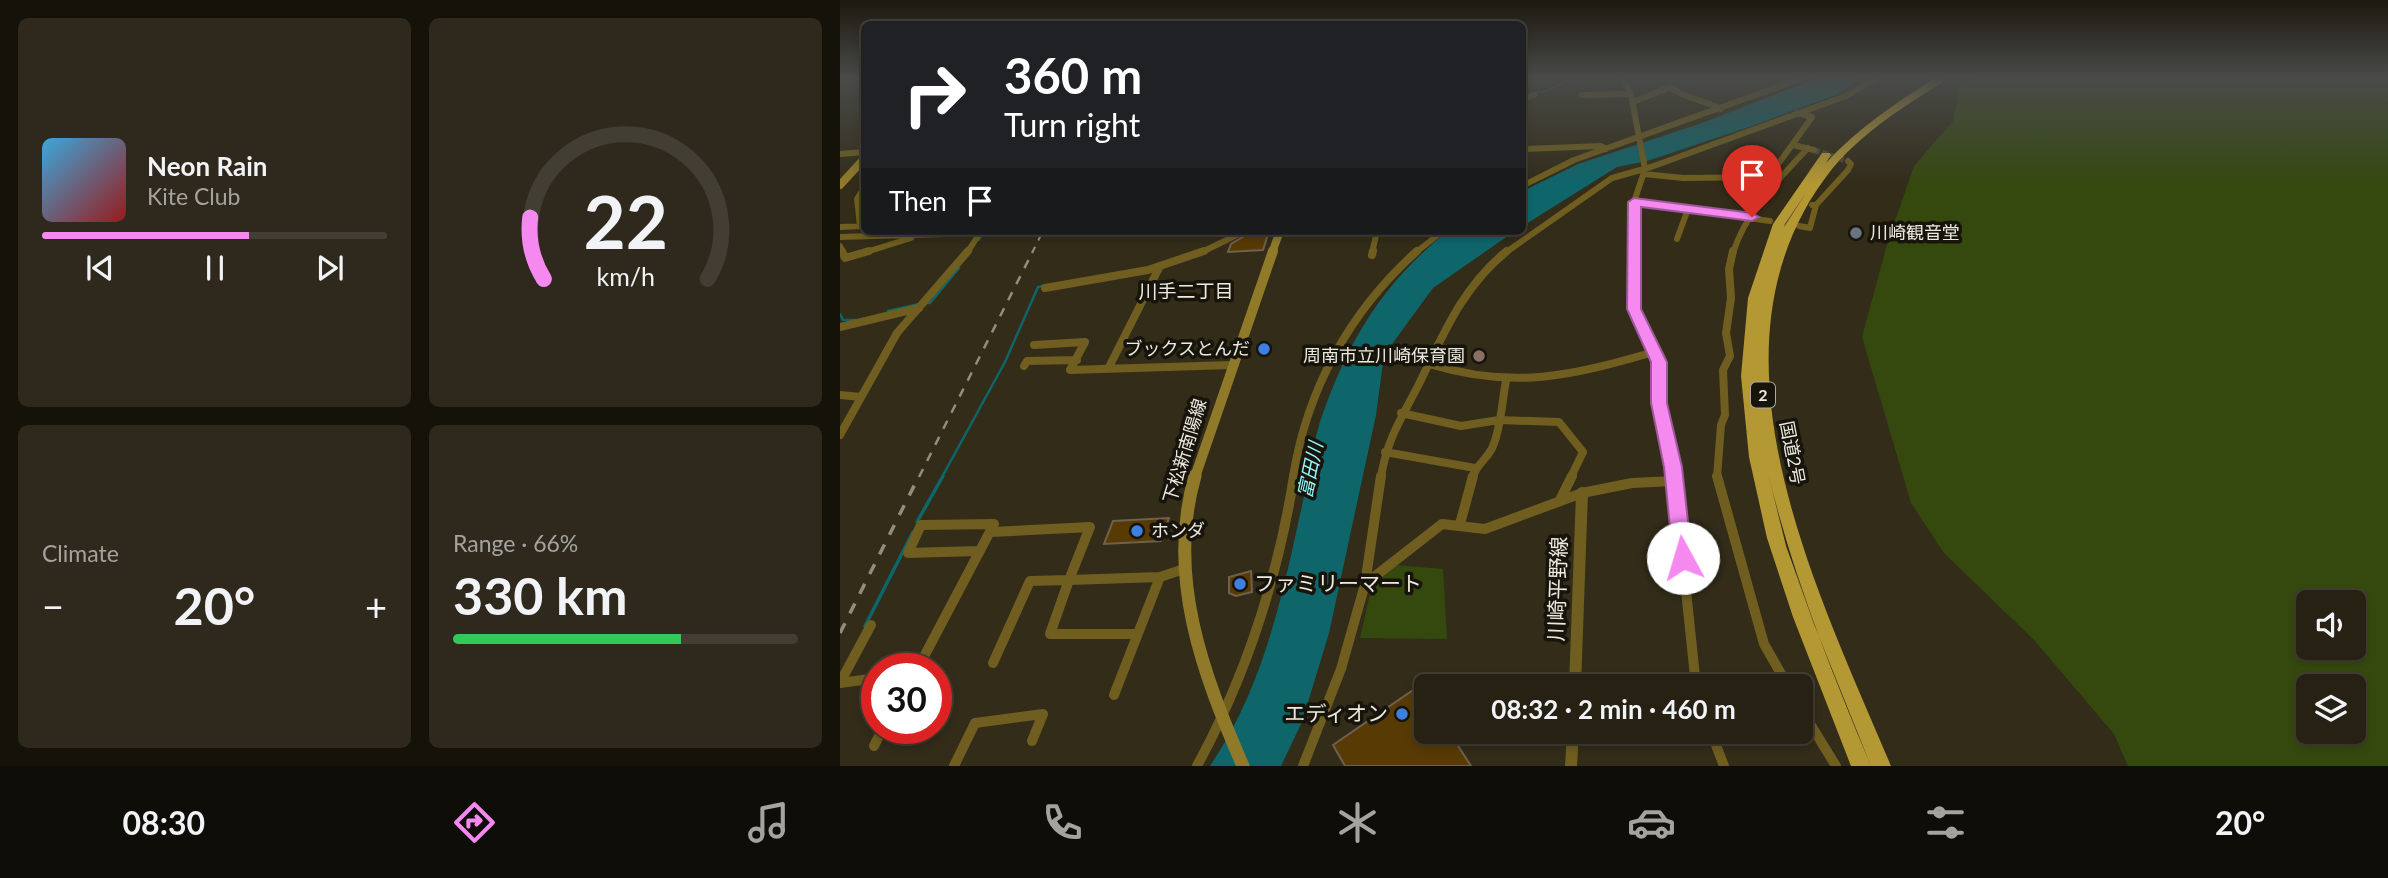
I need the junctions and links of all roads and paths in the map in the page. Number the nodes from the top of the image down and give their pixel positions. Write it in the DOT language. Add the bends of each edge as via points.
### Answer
graph roads {
  1 [pos="1635,113"];
  2 [pos="1711,113"];
  3 [pos="1797,113"];
  4 [pos="1875,113"];
  5 [pos="1889,113"];
  6 [pos="1639,139"];
  7 [pos="1793,145"];
  8 [pos="1526,149"];
  9 [pos="1606,149"];
  10 [pos="840,154"];
  11 [pos="861,158"];
  12 [pos="861,161"];
  13 [pos="1848,162"];
  14 [pos="1644,169"];
  15 [pos="1526,184"];
  16 [pos="840,185"];
  17 [pos="861,192"];
  18 [pos="1634,202"];
  19 [pos="1809,204"];
  20 [pos="1688,209"];
  21 [pos="1752,217"];
  22 [pos="1770,220"];
  23 [pos="861,222"];
  24 [pos="861,226"];
  25 [pos="1800,226"];
  26 [pos="840,227"];
  27 [pos="916,235"];
  28 [pos="978,235"];
  29 [pos="1237,235"];
  30 [pos="1279,235"];
  31 [pos="1376,235"];
  32 [pos="1438,235"];
  33 [pos="840,237"];
  34 [pos="1677,239"];
  35 [pos="840,246"];
  36 [pos="1372,255"];
  37 [pos="1159,268"];
  38 [pos="1045,288"];
  39 [pos="919,308"];
  40 [pos="840,327"];
  41 [pos="1034,345"];
  42 [pos="1654,352"];
  43 [pos="1077,360"];
  44 [pos="1429,364"];
  45 [pos="1232,365"];
  46 [pos="1024,366"];
  47 [pos="1108,369"];
  48 [pos="1506,381"];
  49 [pos="840,395"];
  50 [pos="861,397"];
  51 [pos="1401,414"];
  52 [pos="1499,420"];
  53 [pos="840,435"];
  54 [pos="1385,452"];
  55 [pos="1475,468"];
  56 [pos="1675,481"];
  57 [pos="1582,493"];
  58 [pos="1560,500"];
  59 [pos="1460,524"];
  60 [pos="991,532"];
  61 [pos="979,551"];
  62 [pos="1184,569"];
  63 [pos="1160,577"];
  64 [pos="1069,580"];
  65 [pos="1365,583"];
  66 [pos="871,625"];
  67 [pos="1137,634"];
  68 [pos="926,653"];
  69 [pos="993,663"];
  70 [pos="1575,674"];
  71 [pos="1695,674"];
  72 [pos="1781,674"];
  73 [pos="861,680"];
  74 [pos="840,682"];
  75 [pos="1114,695"];
  76 [pos="1225,726"];
  77 [pos="1813,729"];
  78 [pos="1032,741"];
  79 [pos="1572,744"];
  80 [pos="1716,744"];
  81 [pos="954,766"];
  82 [pos="1197,766"];
  83 [pos="1243,766"];
  84 [pos="1303,766"];
  85 [pos="1571,766"];
  86 [pos="1724,766"];
  87 [pos="1836,766"];
  88 [pos="1861,766"];
  89 [pos="1881,766"];
  1 -- 6 [label="street"];
  2 -- 6 [label="street"];
  3 -- 7 [label="street" via="1812,117"];
  3 -- 14 [label="street"];
  4 -- 88 [label="highway, 国道2号 / 2" via="1836,144 1791,200 1762,261 1749,336 1749,406 1770,522"];
  5 -- 19 [label="highway, 国道2号 / 2" via="1824,170"];
  6 -- 9 [label="street"];
  6 -- 14 [label="street"];
  7 -- 14 [label="street" via="1769,177 1683,178"];
  7 -- 21 [label="street" via="1811,149 1779,180"];
  8 -- 9 [label="street"];
  9 -- 15 [label="street"];
  10 -- 11 [label="street"];
  12 -- 16 [label="main road"];
  13 -- 19 [label="street" via="1848,170"];
  14 -- 18 [label="street"];
  14 -- 44 [label="street" via="1600,184 1493,262 1460,301"];
  17 -- 23 [label="street" via="856,200"];
  18 -- 20 [label="street"];
  18 -- 42 [label="street" via="1634,309"];
  19 -- 25 [label="street" via="1810,228"];
  19 -- 89 [label="highway, 国道2号 / 2" via="1775,263 1763,337 1764,405 1787,523 1813,600"];
  20 -- 21 [label="street"];
  20 -- 34 [label="street"];
  21 -- 22 [label="street"];
  21 -- 72 [label="street" via="1729,267 1731,297 1724,337 1730,356 1723,370 1725,415 1716,473 1764,644"];
  24 -- 26 [label="street"];
  27 -- 33 [label="street"];
  27 -- 35 [label="street" via="845,258"];
  28 -- 39 [label="street" via="962,261"];
  29 -- 37 [label="street" via="1194,258"];
  30 -- 45 [label="main road, 下松新南陽線"];
  31 -- 36 [label="street"];
  32 -- 76 [label="street" via="1374,294 1351,326 1309,408 1262,611"];
  37 -- 38 [label="street"];
  37 -- 47 [label="street"];
  39 -- 40 [label="street"];
  39 -- 50 [label="street" via="897,333"];
  41 -- 43 [label="street" via="1085,342"];
  42 -- 48 [label="street" via="1558,378"];
  42 -- 56 [label="street"];
  43 -- 46 [label="street" via="1027,361"];
  43 -- 47 [label="street" via="1070,370"];
  44 -- 48 [label="street"];
  44 -- 51 [label="street"];
  45 -- 47 [label="street"];
  45 -- 62 [label="main road, 下松新南陽線" via="1186,511"];
  48 -- 52 [label="street"];
  49 -- 50 [label="street"];
  50 -- 53 [label="street"];
  51 -- 52 [label="street" via="1461,426"];
  51 -- 54 [label="street"];
  52 -- 55 [label="street" via="1494,445"];
  52 -- 58 [label="street" via="1559,422 1576,440 1583,453"];
  54 -- 55 [label="street"];
  54 -- 65 [label="street"];
  55 -- 59 [label="street"];
  56 -- 57 [label="street"];
  56 -- 71 [label="street"];
  57 -- 58 [label="street"];
  57 -- 70 [label="street, 川崎平野線"];
  58 -- 59 [label="street" via="1485,529"];
  59 -- 65 [label="street" via="1442,524"];
  60 -- 61 [label="street"];
  60 -- 61 [label="street" via="994,524 920,525 908,553"];
  60 -- 64 [label="street" via="1090,527"];
  61 -- 68 [label="street"];
  62 -- 63 [label="street"];
  62 -- 76 [label="main road, 下松新南陽線" via="1193,640"];
  63 -- 64 [label="street"];
  63 -- 67 [label="street"];
  64 -- 67 [label="street" via="1050,634"];
  64 -- 69 [label="street" via="1030,581"];
  65 -- 84 [label="street" via="1341,669"];
  66 -- 74 [label="street"];
  67 -- 75 [label="street"];
  73 -- 74 [label="street"];
  76 -- 82 [label="street"];
  76 -- 83 [label="main road, 下松新南陽線"];
  77 -- 87 [label="street"];
  78 -- 81 [label="street" via="1043,714 975,723"];
  79 -- 85 [label="street"];
  80 -- 86 [label="street"];
}
